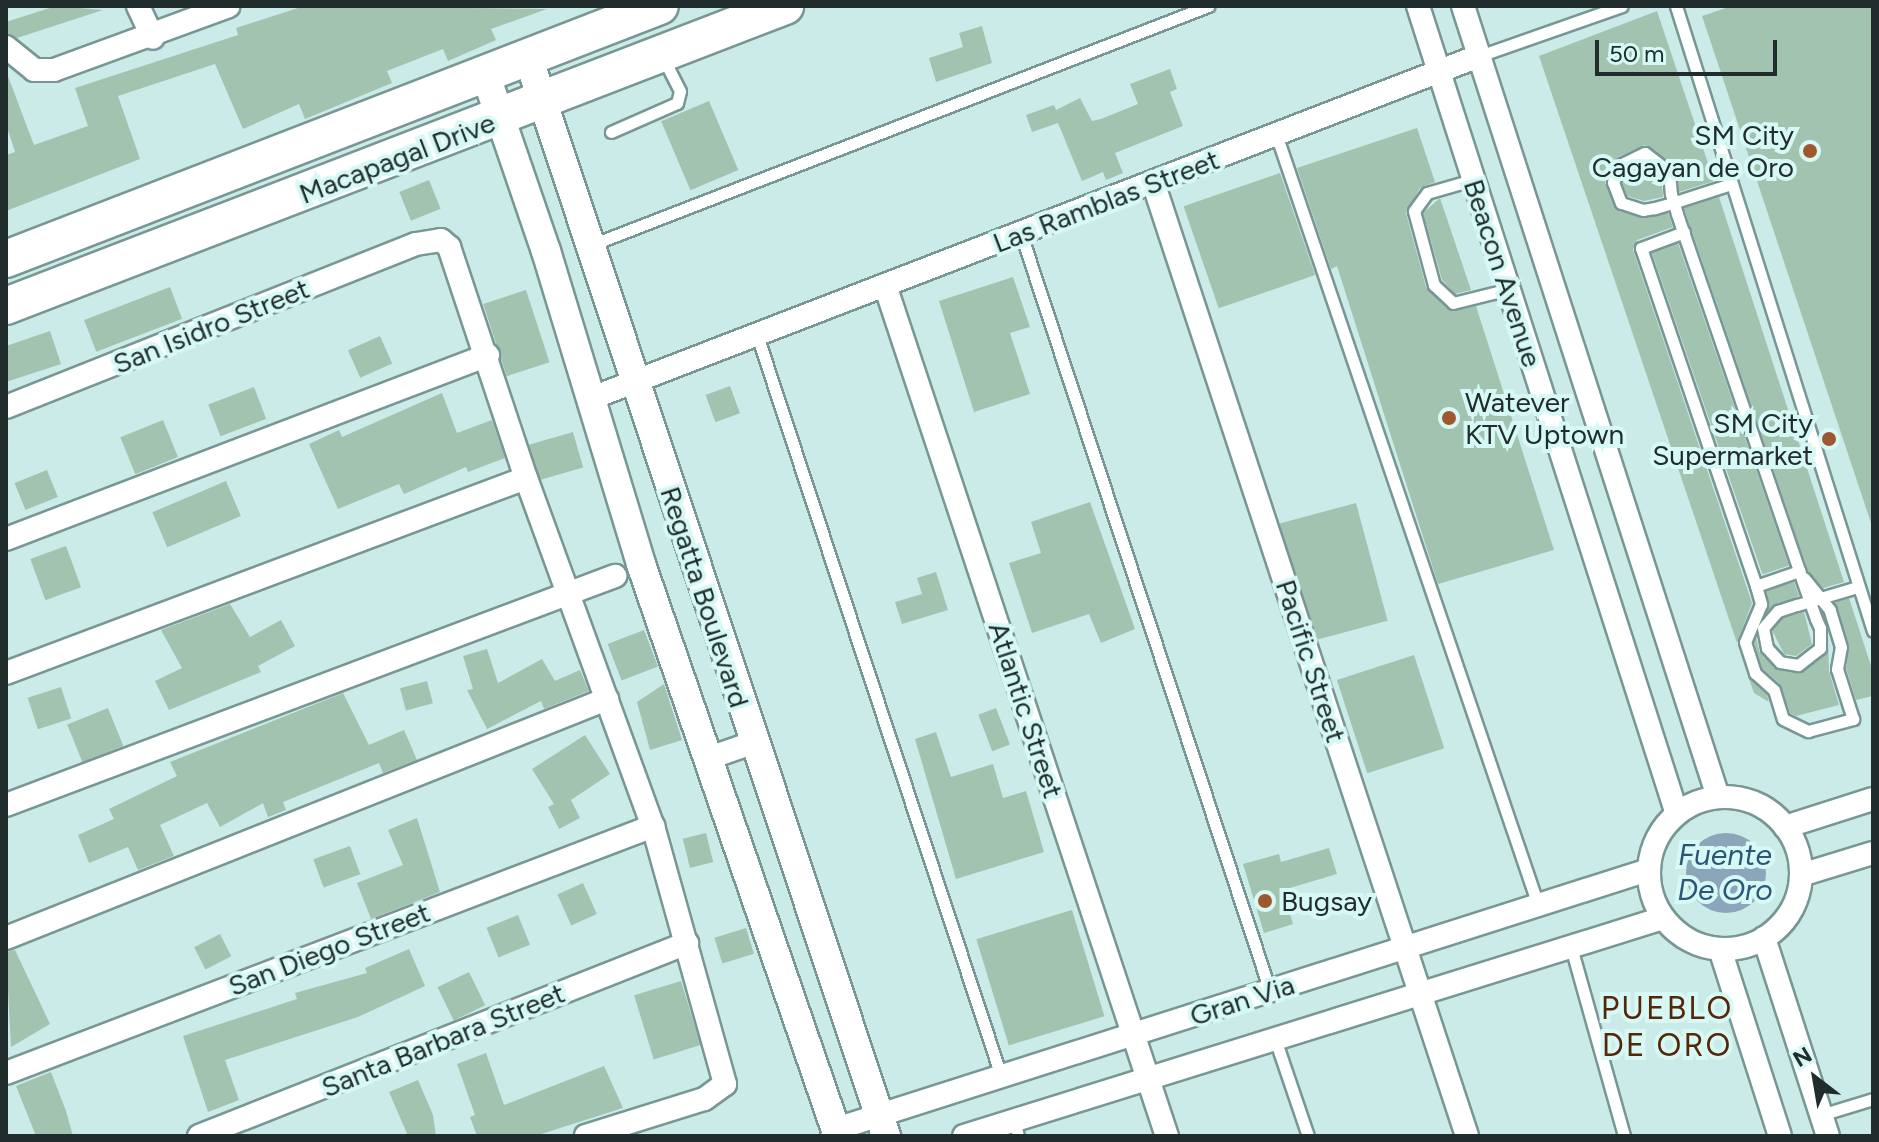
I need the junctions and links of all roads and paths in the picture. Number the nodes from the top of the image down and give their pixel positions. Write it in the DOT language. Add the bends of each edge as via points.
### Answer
graph roads {
  1 [pos="138,6"];
  2 [pos="229,6"];
  3 [pos="660,6"];
  4 [pos="785,6"];
  5 [pos="1208,6"];
  6 [pos="1418,6"];
  7 [pos="1463,6"];
  8 [pos="1622,6"];
  9 [pos="1676,6"];
  10 [pos="153,38"];
  11 [pos="6,47"];
  12 [pos="662,55"];
  13 [pos="1479,56"];
  14 [pos="528,57"];
  15 [pos="1439,71"];
  16 [pos="485,73"];
  17 [pos="543,102"];
  18 [pos="500,119"];
  19 [pos="611,132"];
  20 [pos="1276,134"];
  21 [pos="1472,180"];
  22 [pos="1731,184"];
  23 [pos="1154,185"];
  24 [pos="1684,232"];
  25 [pos="1021,234"];
  26 [pos="591,245"];
  27 [pos="6,259"];
  28 [pos="885,285"];
  29 [pos="1509,289"];
  30 [pos="6,306"];
  31 [pos="757,335"];
  32 [pos="488,355"];
  33 [pos="635,382"];
  34 [pos="592,398"];
  35 [pos="6,407"];
  36 [pos="526,478"];
  37 [pos="6,539"];
  38 [pos="1799,571"];
  39 [pos="615,576"];
  40 [pos="1756,586"];
  41 [pos="1857,587"];
  42 [pos="569,594"];
  43 [pos="1873,631"];
  44 [pos="6,673"];
  45 [pos="607,699"];
  46 [pos="752,743"];
  47 [pos="706,759"];
  48 [pos="1718,797"];
  49 [pos="1873,799"];
  50 [pos="6,805"];
  51 [pos="1677,814"];
  52 [pos="653,826"];
  53 [pos="1785,827"];
  54 [pos="1873,853"];
  55 [pos="1648,870"];
  56 [pos="1801,875"];
  57 [pos="1538,905"];
  58 [pos="1663,918"];
  59 [pos="6,938"];
  60 [pos="1764,938"];
  61 [pos="687,943"];
  62 [pos="1571,947"];
  63 [pos="1406,948"];
  64 [pos="1720,949"];
  65 [pos="1270,991"];
  66 [pos="1422,994"];
  67 [pos="1134,1034"];
  68 [pos="1275,1039"];
  69 [pos="6,1073"];
  70 [pos="1001,1076"];
  71 [pos="1148,1079"];
  72 [pos="1873,1099"];
  73 [pos="1825,1125"];
  74 [pos="882,1126"];
  75 [pos="1016,1128"];
  76 [pos="835,1134"];
  77 [pos="199,1136"];
  78 [pos="586,1136"];
  79 [pos="964,1136"];
  80 [pos="1167,1136"];
  81 [pos="1308,1136"];
  82 [pos="1467,1136"];
  83 [pos="1624,1136"];
  84 [pos="1780,1136"];
  1 -- 10 [label="street"];
  2 -- 10 [label="street"];
  3 -- 14 [label="main road, Macapagal Drive"];
  4 -- 12 [label="main road, Macapagal Drive"];
  5 -- 26 [label="lane"];
  6 -- 15 [label="street, Beacon Avenue"];
  7 -- 13 [label="street, Beacon Avenue"];
  8 -- 13 [label="lane, Las Ramblas Street"];
  9 -- 22 [label="lane"];
  10 -- 11 [label="street" via="54,70 34,70"];
  12 -- 17 [label="main road, Macapagal Drive"];
  12 -- 19 [label="lane" via="680,91 677,103"];
  13 -- 15 [label="street, Las Ramblas Street"];
  13 -- 48 [label="street, Beacon Avenue"];
  14 -- 16 [label="main road, Macapagal Drive"];
  14 -- 17 [label="street, Regatta Boulevard"];
  15 -- 20 [label="street, Las Ramblas Street"];
  15 -- 21 [label="street, Beacon Avenue"];
  16 -- 18 [label="street, Regatta Boulevard"];
  16 -- 27 [label="main road, Macapagal Drive"];
  17 -- 18 [label="main road, Macapagal Drive"];
  17 -- 26 [label="street, Regatta Boulevard"];
  18 -- 30 [label="main road, Macapagal Drive"];
  18 -- 34 [label="street, Regatta Boulevard"];
  20 -- 23 [label="street, Las Ramblas Street"];
  20 -- 57 [label="lane"];
  21 -- 29 [label="street, Beacon Avenue"];
  21 -- 29 [label="lane" via="1427,193 1414,211 1434,285 1453,303"];
  22 -- 24 [label="lane" via="1681,200 1669,204 1655,208 1631,209 1614,194 1622,164 1645,153 1663,164 1669,172 1671,194 1674,204 1677,214"];
  22 -- 41 [label="lane"];
  23 -- 25 [label="street, Las Ramblas Street"];
  23 -- 63 [label="street, Pacific Street"];
  24 -- 38 [label="lane"];
  24 -- 40 [label="lane" via="1641,248"];
  25 -- 28 [label="street, Las Ramblas Street"];
  25 -- 65 [label="lane"];
  26 -- 33 [label="street, Regatta Boulevard"];
  28 -- 31 [label="street, Las Ramblas Street"];
  28 -- 67 [label="street, Atlantic Street"];
  29 -- 51 [label="street, Beacon Avenue"];
  31 -- 33 [label="street, Las Ramblas Street"];
  31 -- 70 [label="lane"];
  32 -- 35 [label="street, San Isidro Street" via="449,247 441,240 416,244"];
  32 -- 36 [label="street"];
  32 -- 37 [label="street"];
  33 -- 34 [label="street, Las Ramblas Street"];
  33 -- 46 [label="street, Regatta Boulevard"];
  34 -- 47 [label="street, Regatta Boulevard"];
  36 -- 42 [label="street"];
  36 -- 44 [label="street"];
  38 -- 40 [label="lane"];
  38 -- 40 [label="lane" via="1830,610 1841,647 1837,669 1853,719 1808,731 1783,719 1774,690 1755,673 1745,642 1761,604"];
  38 -- 41 [label="lane" via="1807,595 1811,607 1820,628 1822,639 1813,657 1789,665 1767,648 1763,628 1770,618 1778,611 1797,605 1812,601 1842,591"];
  39 -- 42 [label="street"];
  41 -- 43 [label="lane"];
  42 -- 45 [label="street"];
  42 -- 50 [label="street"];
  45 -- 52 [label="street"];
  45 -- 59 [label="street"];
  46 -- 47 [label="street"];
  46 -- 74 [label="street, Regatta Boulevard"];
  47 -- 76 [label="street, Regatta Boulevard"];
  48 -- 51 [label="street"];
  48 -- 53 [label="street" via="1756,803"];
  49 -- 53 [label="street"];
  51 -- 55 [label="street" via="1657,839"];
  52 -- 61 [label="street"];
  52 -- 69 [label="street, San Diego Street"];
  53 -- 56 [label="street" via="1794,841"];
  54 -- 56 [label="street"];
  55 -- 57 [label="street, Gran Via"];
  55 -- 58 [label="street"];
  56 -- 60 [label="street" via="1791,911"];
  57 -- 63 [label="street, Gran Via"];
  58 -- 62 [label="street, Gran Via"];
  58 -- 64 [label="street" via="1688,940"];
  60 -- 64 [label="street"];
  60 -- 73 [label="street"];
  61 -- 77 [label="street, Santa Barbara Street"];
  61 -- 78 [label="street" via="725,1084 704,1099"];
  62 -- 66 [label="street, Gran Via"];
  62 -- 83 [label="lane"];
  63 -- 65 [label="street, Gran Via"];
  63 -- 66 [label="street, Pacific Street"];
  64 -- 84 [label="street"];
  65 -- 67 [label="street, Gran Via"];
  66 -- 68 [label="street, Gran Via"];
  66 -- 82 [label="street, Pacific Street"];
  67 -- 70 [label="street, Gran Via"];
  67 -- 71 [label="street, Atlantic Street"];
  68 -- 71 [label="street, Gran Via"];
  68 -- 81 [label="lane"];
  70 -- 74 [label="street, Gran Via"];
  71 -- 75 [label="street, Gran Via"];
  71 -- 80 [label="street, Atlantic Street"];
  72 -- 73 [label="lane"];
  74 -- 76 [label="street, Gran Via"];
  75 -- 79 [label="street, Gran Via"];
}
